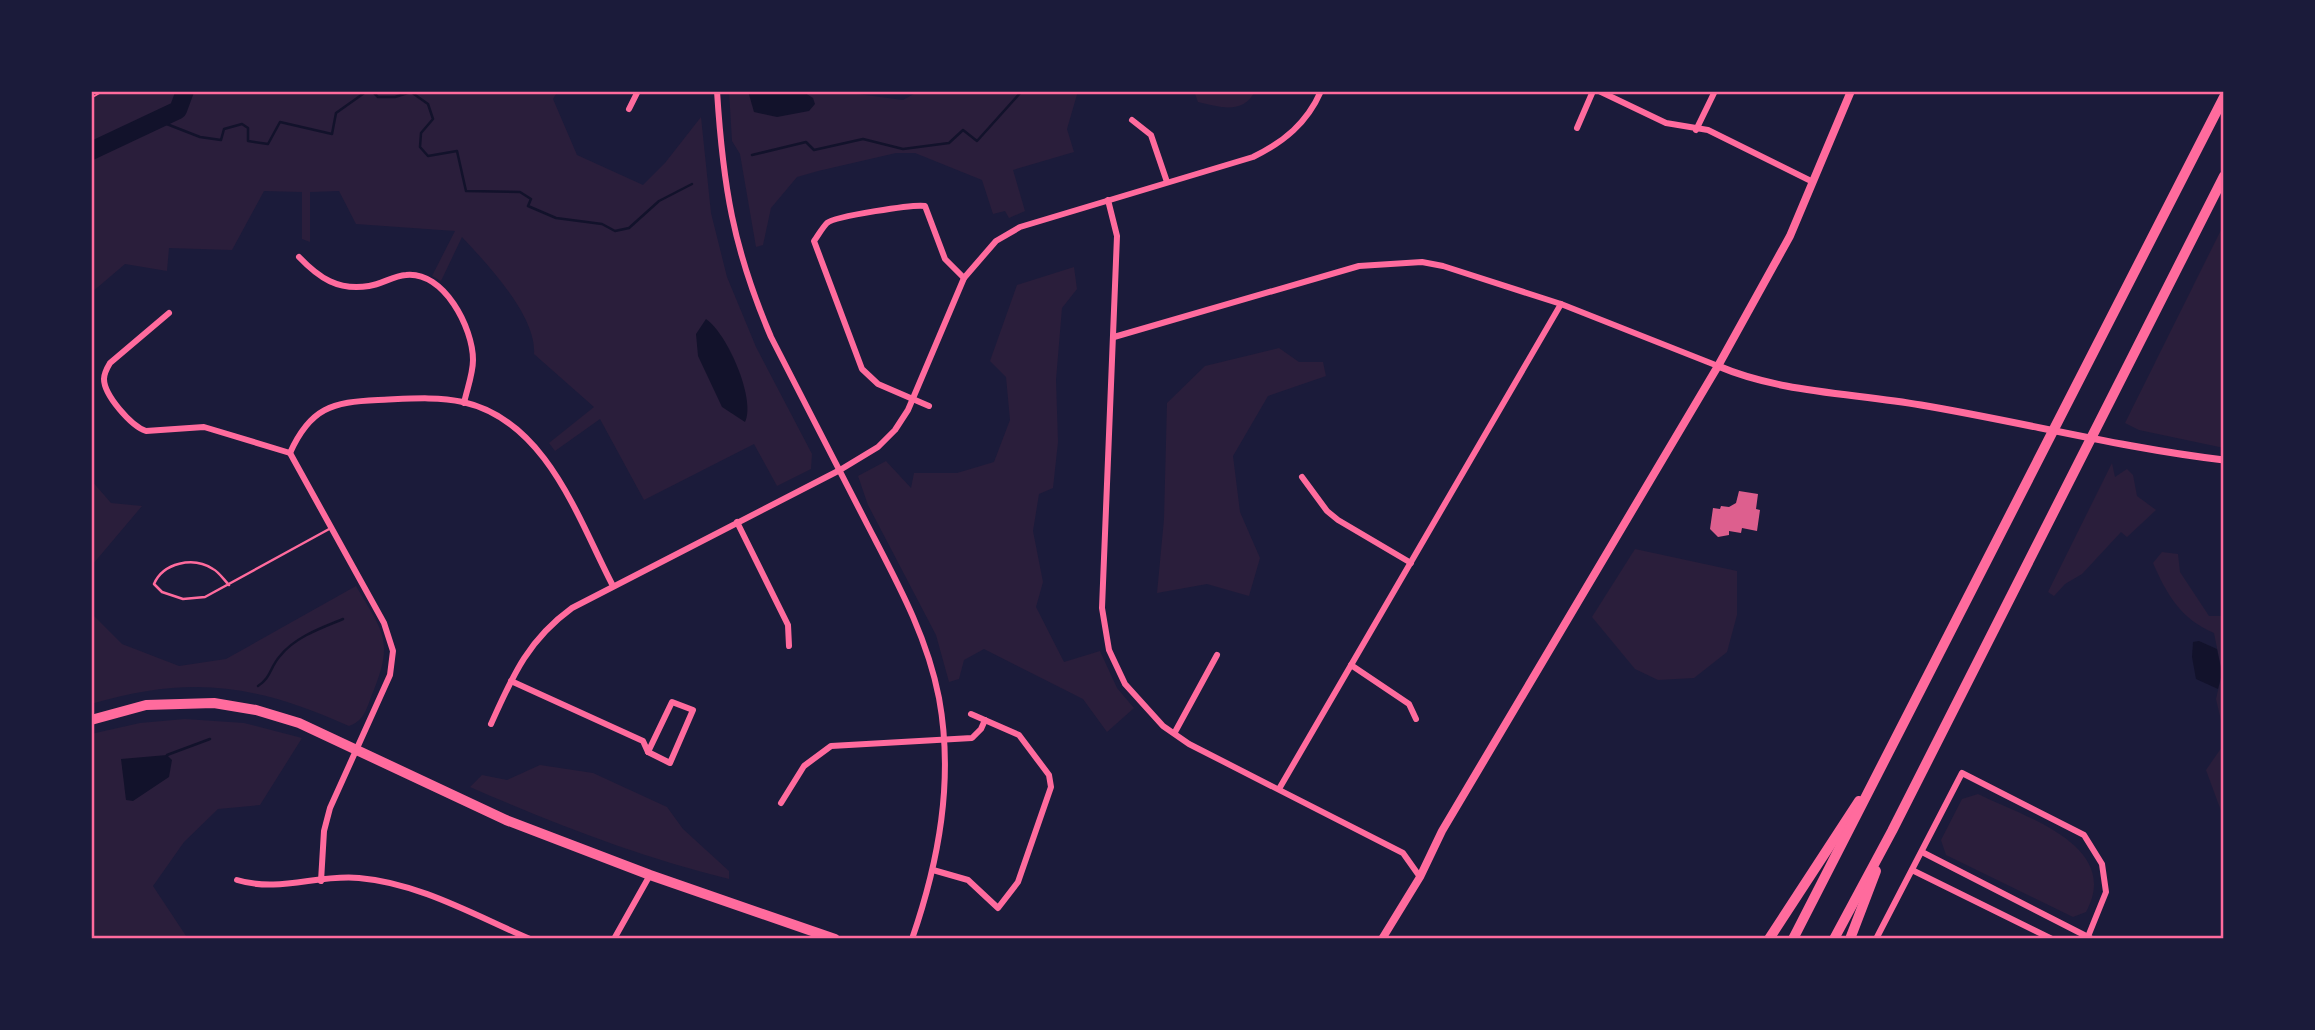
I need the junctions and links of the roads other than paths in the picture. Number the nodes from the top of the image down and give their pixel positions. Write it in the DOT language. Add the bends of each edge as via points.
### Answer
graph roads {
  1 [pos="638,91"];
  2 [pos="717,91"];
  3 [pos="1321,91"];
  4 [pos="1593,91"];
  5 [pos="1599,91"];
  6 [pos="1715,91"];
  7 [pos="1851,91"];
  8 [pos="2224,97"];
  9 [pos="629,109"];
  10 [pos="1132,120"];
  11 [pos="1577,128"];
  12 [pos="1696,130"];
  13 [pos="2224,176"];
  14 [pos="1813,181"];
  15 [pos="1167,182"];
  16 [pos="1108,200"];
  17 [pos="299,257"];
  18 [pos="964,278"];
  19 [pos="1561,304"];
  20 [pos="169,313"];
  21 [pos="1114,337"];
  22 [pos="1718,366"];
  23 [pos="913,398"];
  24 [pos="464,402"];
  25 [pos="929,406"];
  26 [pos="2053,431"];
  27 [pos="2090,439"];
  28 [pos="290,453"];
  29 [pos="2224,460"];
  30 [pos="840,470"];
  31 [pos="1302,477"];
  32 [pos="737,523"];
  33 [pos="331,528"];
  34 [pos="1411,563"];
  35 [pos="229,585"];
  36 [pos="613,586"];
  37 [pos="789,646"];
  38 [pos="1217,655"];
  39 [pos="1351,665"];
  40 [pos="511,681"];
  41 [pos="971,714"];
  42 [pos="1416,719"];
  43 [pos="91,720"];
  44 [pos="985,720"];
  45 [pos="491,724"];
  46 [pos="1175,732"];
  47 [pos="943,742"];
  48 [pos="357,750"];
  49 [pos="1891,751"];
  50 [pos="648,752"];
  51 [pos="1279,789"];
  52 [pos="781,803"];
  53 [pos="1892,831"];
  54 [pos="1922,852"];
  55 [pos="933,870"];
  56 [pos="1912,870"];
  57 [pos="650,875"];
  58 [pos="1420,877"];
  59 [pos="237,880"];
  60 [pos="321,881"];
  61 [pos="2089,938"];
  62 [pos="530,939"];
  63 [pos="614,939"];
  64 [pos="835,939"];
  65 [pos="912,939"];
  66 [pos="1382,939"];
  67 [pos="1769,939"];
  68 [pos="1793,939"];
  69 [pos="1834,939"];
  70 [pos="1850,939"];
  71 [pos="1876,939"];
  72 [pos="2052,939"];
  1 -- 9 [label="street"];
  2 -- 30 [label="street" via="722,173 734,236 751,290"];
  3 -- 15 [label="street" via="1295,130 1274,147"];
  4 -- 11 [label="street"];
  5 -- 12 [label="street" via="1666,123"];
  6 -- 12 [label="street"];
  7 -- 14 [label="main road"];
  8 -- 26 [label="main road"];
  10 -- 15 [label="street" via="1150,135"];
  12 -- 14 [label="street" via="1708,130"];
  13 -- 27 [label="main road"];
  14 -- 22 [label="main road" via="1790,236"];
  15 -- 16 [label="street"];
  16 -- 18 [label="street" via="1020,227 996,242"];
  16 -- 21 [label="street" via="1117,236"];
  17 -- 24 [label="street" via="318,277 343,286 369,286 406,275 432,281 453,303 470,337 473,362"];
  18 -- 23 [label="street"];
  18 -- 23 [label="street" via="944,259 925,206 914,203 829,221 814,241 862,369 878,384"];
  19 -- 21 [label="street" via="1443,265 1391,261 1359,265"];
  19 -- 22 [label="street"];
  19 -- 34 [label="street"];
  20 -- 28 [label="street" via="104,373 109,393 138,428 204,427"];
  21 -- 46 [label="street" via="1103,557 1105,633 1125,684 1145,709"];
  22 -- 26 [label="street" via="1754,381 1921,405"];
  22 -- 58 [label="main road" via="1442,831"];
  23 -- 25 [label="street"];
  23 -- 30 [label="street" via="895,430 878,447"];
  24 -- 28 [label="street" via="341,401 315,415"];
  24 -- 36 [label="street" via="507,421 536,447"];
  26 -- 27 [label="street"];
  26 -- 49 [label="main road"];
  27 -- 29 [label="street"];
  27 -- 53 [label="main road"];
  28 -- 33 [label="street"];
  30 -- 32 [label="street"];
  30 -- 47 [label="street" via="914,617 939,699"];
  31 -- 34 [label="street" via="1326,511"];
  32 -- 36 [label="street"];
  32 -- 37 [label="street" via="789,625"];
  33 -- 35 [label="lane"];
  33 -- 48 [label="street" via="384,624 393,651 390,675"];
  34 -- 39 [label="street"];
  35 -- 35 [label="lane" via="213,569 184,564 168,565 154,584 162,593 183,599 205,597"];
  36 -- 40 [label="street" via="548,625"];
  38 -- 46 [label="street"];
  39 -- 42 [label="street" via="1409,704"];
  39 -- 51 [label="street"];
  40 -- 45 [label="street"];
  40 -- 50 [label="street" via="643,741"];
  41 -- 44 [label="street"];
  43 -- 48 [label="main road" via="146,705 214,703 299,723"];
  44 -- 47 [label="street" via="972,738"];
  44 -- 55 [label="street" via="1019,735 1049,775 1049,798 1018,882 998,908 968,880"];
  46 -- 51 [label="street" via="1189,744"];
  47 -- 52 [label="street" via="831,746 804,766"];
  47 -- 55 [label="street" via="944,797"];
  48 -- 57 [label="main road" via="506,820"];
  48 -- 60 [label="street" via="324,831"];
  49 -- 67 [label="main road"];
  49 -- 68 [label="main road"];
  50 -- 50 [label="street" via="670,763 693,710 672,702"];
  51 -- 58 [label="street" via="1403,853"];
  53 -- 69 [label="main road"];
  53 -- 70 [label="main road"];
  54 -- 56 [label="street"];
  54 -- 61 [label="street"];
  54 -- 61 [label="street" via="1962,773 2084,835 2102,864 2106,892"];
  55 -- 65 [label="street"];
  56 -- 71 [label="street"];
  56 -- 72 [label="street"];
  57 -- 63 [label="street"];
  57 -- 64 [label="main road"];
  58 -- 66 [label="main road"];
  59 -- 60 [label="street" via="260,887"];
  60 -- 62 [label="street" via="395,882"];
}
